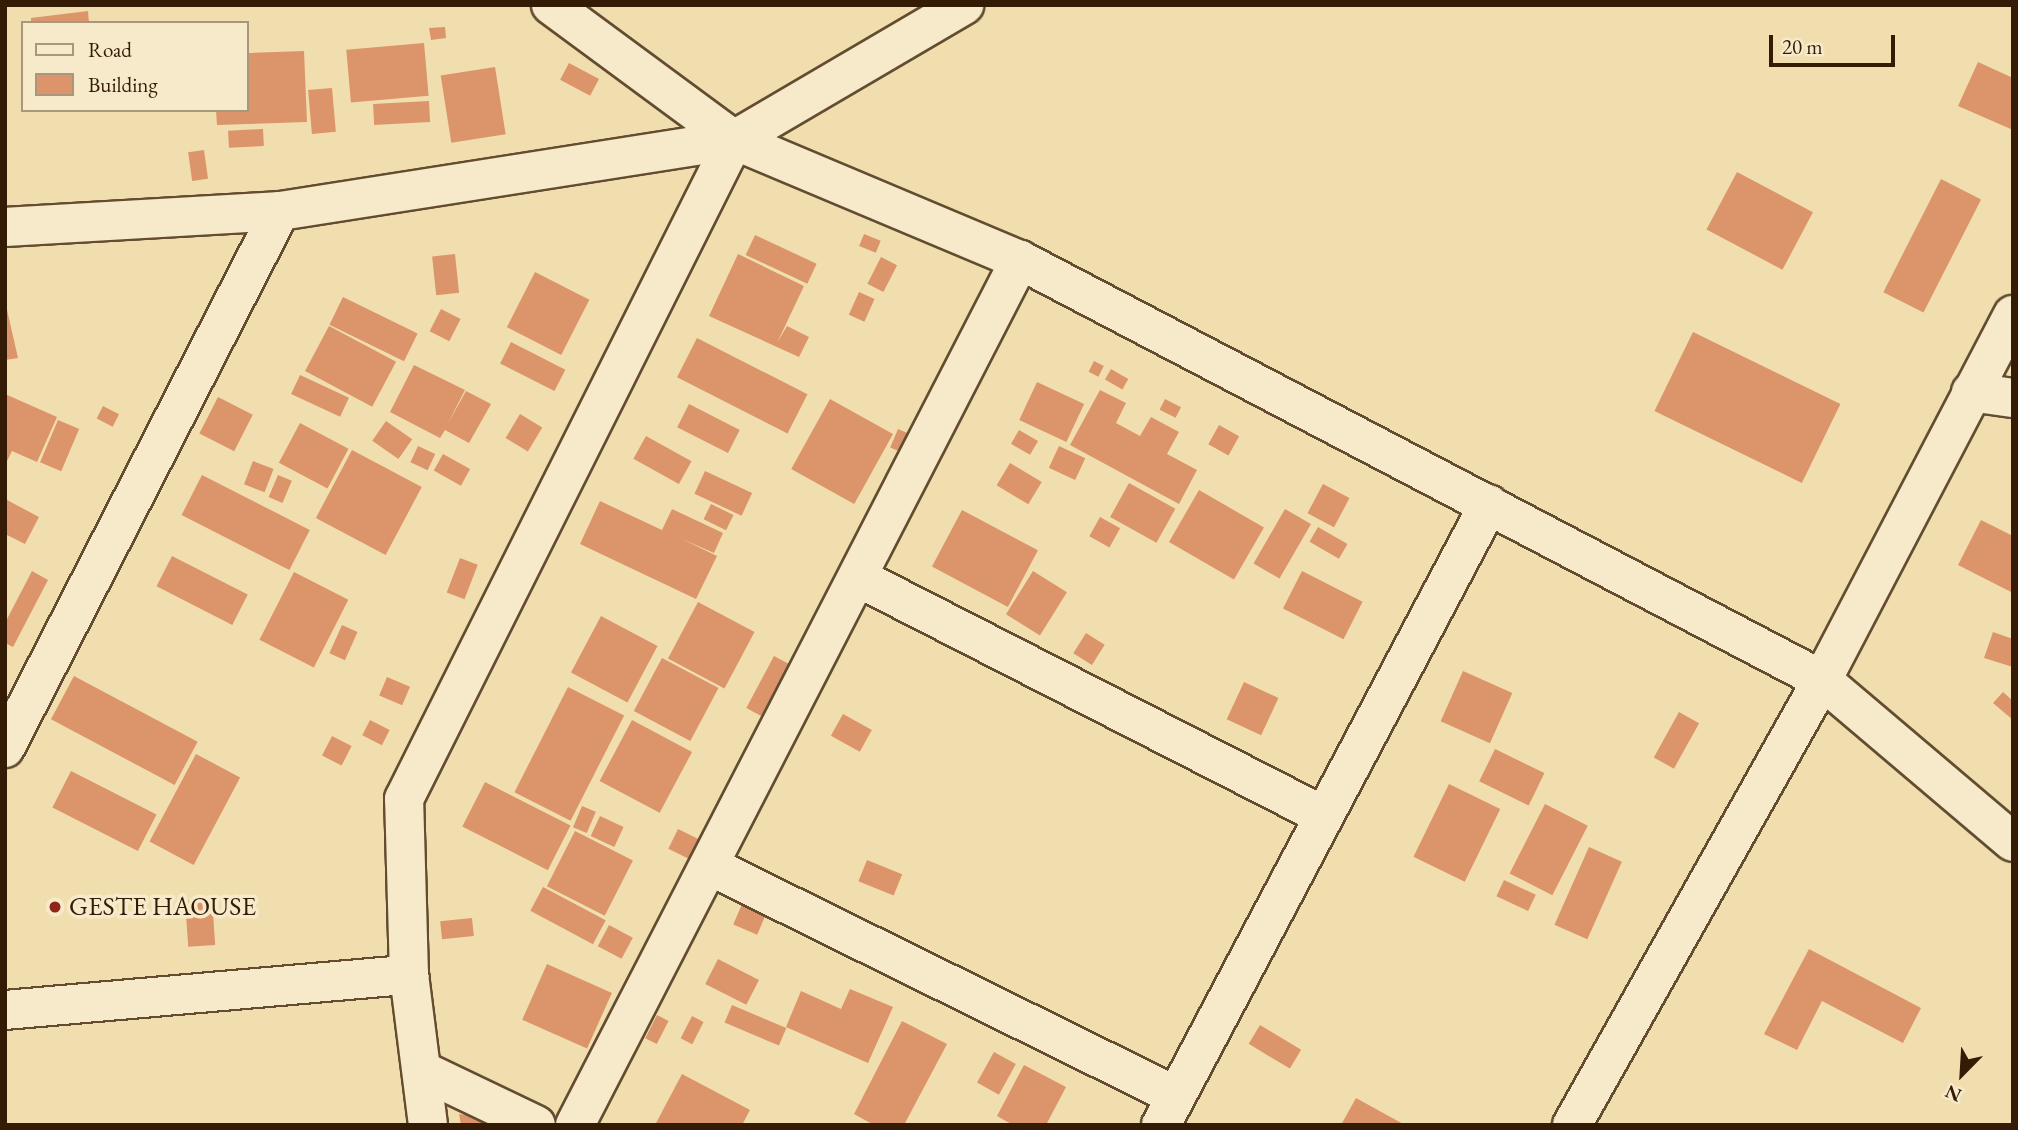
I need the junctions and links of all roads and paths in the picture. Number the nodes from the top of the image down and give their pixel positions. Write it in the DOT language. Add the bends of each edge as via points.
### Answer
graph roads {
  1 [pos="551,5"];
  2 [pos="964,5"];
  3 [pos="734,141"];
  4 [pos="280,211"];
  5 [pos="5,227"];
  6 [pos="1020,260"];
  7 [pos="2013,314"];
  8 [pos="1971,392"];
  9 [pos="2013,398"];
  10 [pos="1489,504"];
  11 [pos="859,578"];
  12 [pos="1822,680"];
  13 [pos="5,748"];
  14 [pos="1324,816"];
  15 [pos="2013,842"];
  16 [pos="712,867"];
  17 [pos="409,975"];
  18 [pos="5,1010"];
  19 [pos="423,1071"];
  20 [pos="1169,1110"];
  21 [pos="428,1125"];
  22 [pos="536,1125"];
  23 [pos="575,1125"];
  24 [pos="1572,1125"];
  1 -- 3 [label="street"];
  2 -- 3 [label="street"];
  3 -- 4 [label="street"];
  3 -- 6 [label="street"];
  3 -- 17 [label="street" via="404,799"];
  4 -- 5 [label="street"];
  4 -- 13 [label="street"];
  6 -- 10 [label="street"];
  6 -- 11 [label="street"];
  7 -- 8 [label="street"];
  8 -- 9 [label="street"];
  8 -- 12 [label="street"];
  10 -- 12 [label="street"];
  10 -- 14 [label="street"];
  11 -- 14 [label="street"];
  11 -- 16 [label="street"];
  12 -- 15 [label="street"];
  12 -- 24 [label="street"];
  14 -- 20 [label="street"];
  16 -- 20 [label="street"];
  16 -- 23 [label="street"];
  17 -- 18 [label="street"];
  17 -- 19 [label="street"];
  19 -- 21 [label="street"];
  19 -- 22 [label="street"];
}
